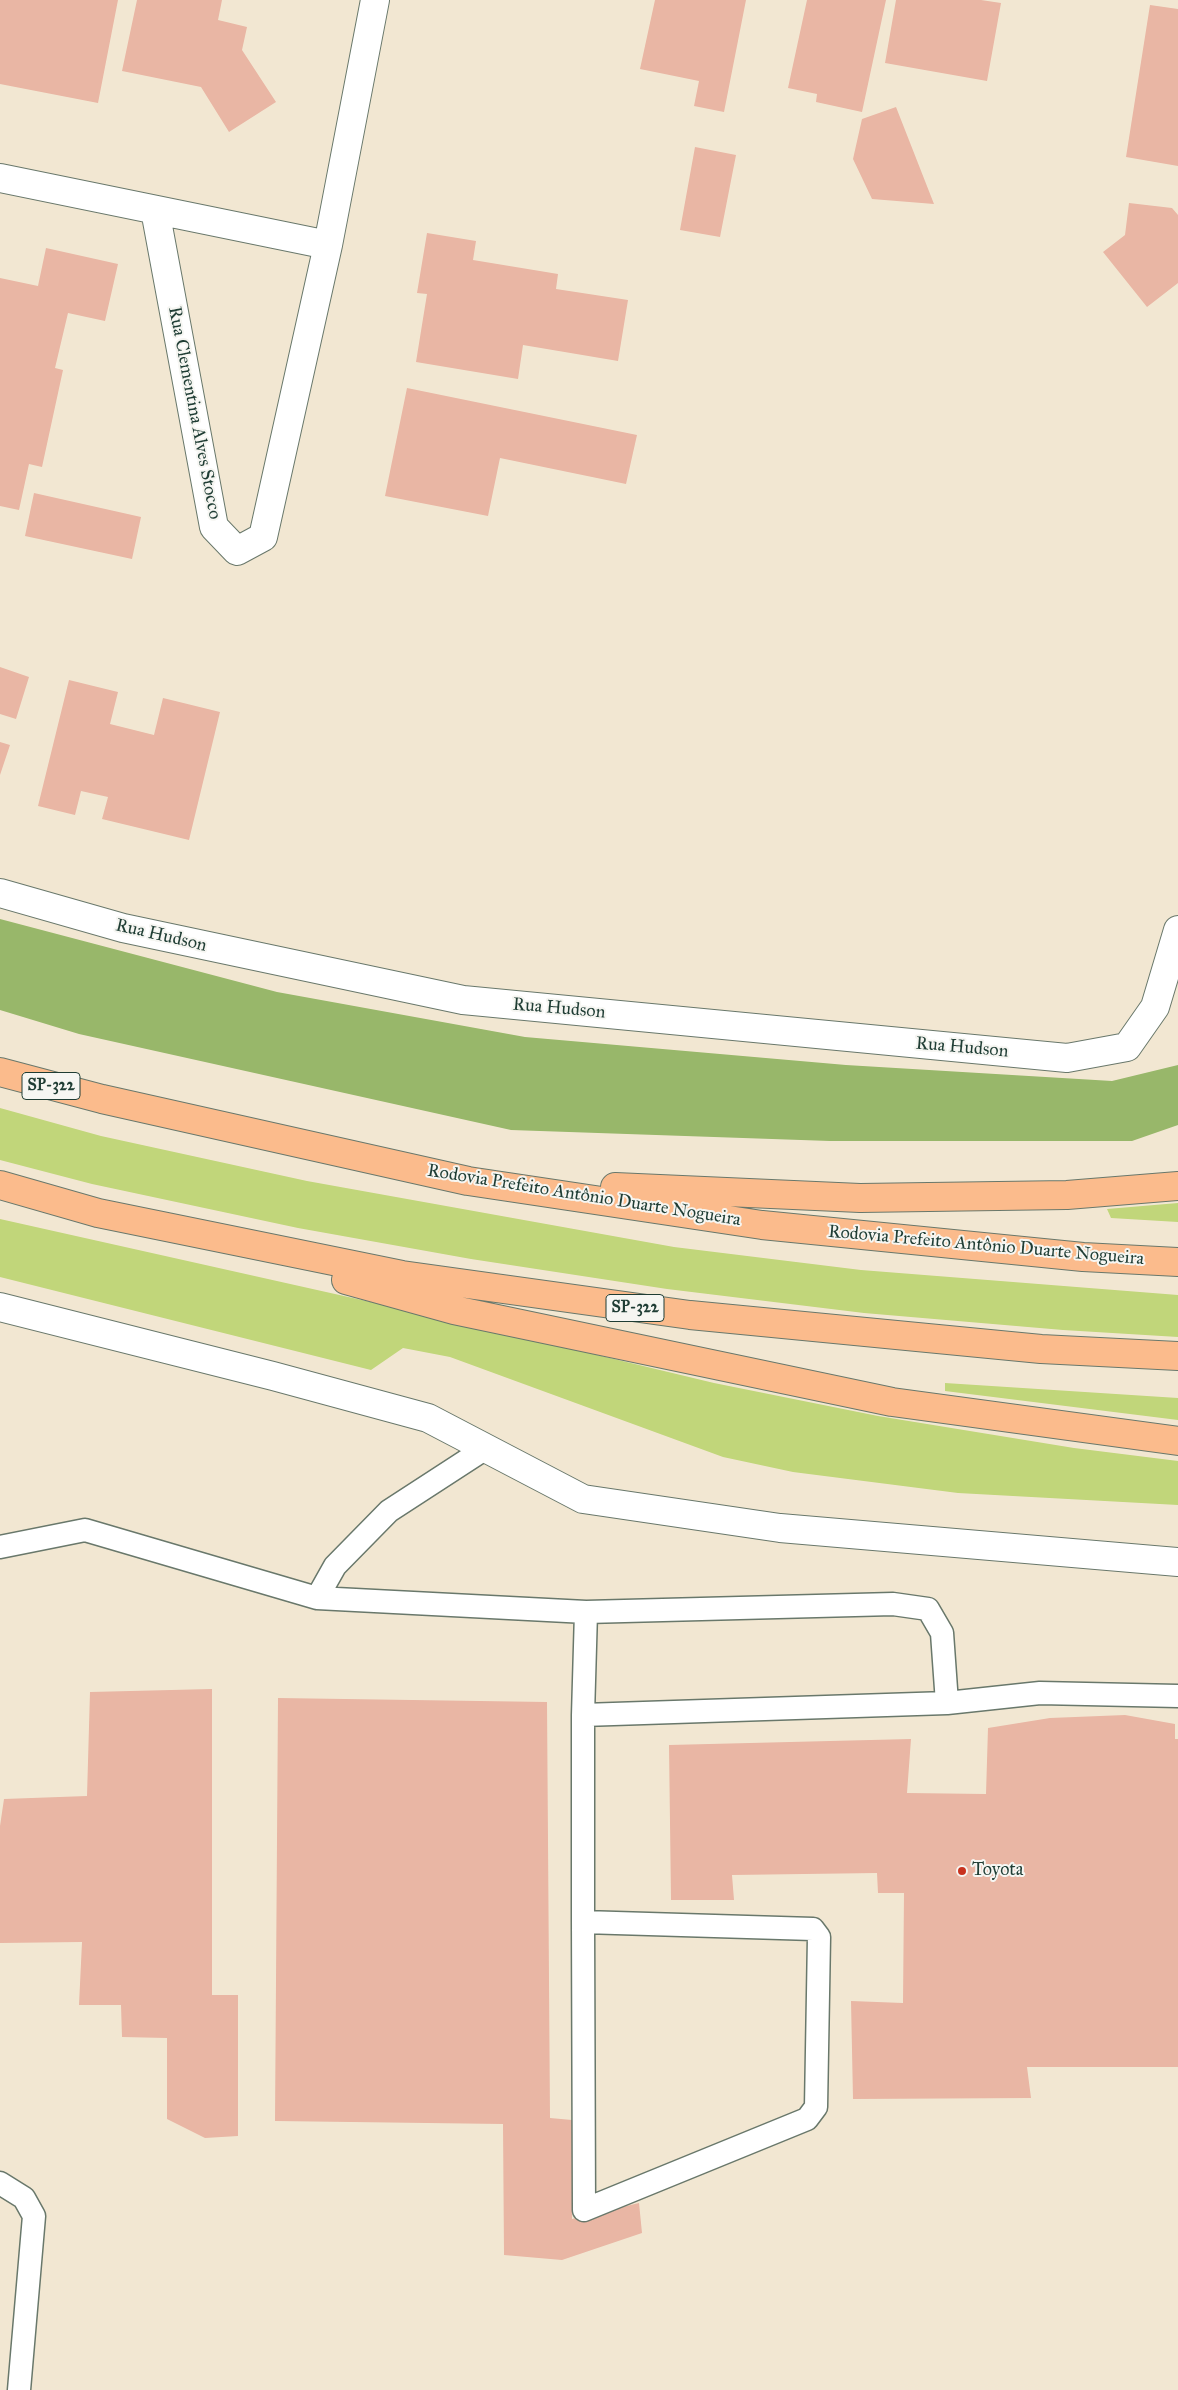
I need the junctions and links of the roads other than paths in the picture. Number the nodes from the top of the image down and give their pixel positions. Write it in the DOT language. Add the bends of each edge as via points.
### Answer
graph roads {
  1 [pos="375,0"];
  2 [pos="0,178"];
  3 [pos="155,210"];
  4 [pos="328,245"];
  5 [pos="0,893"];
  6 [pos="1178,930"];
  7 [pos="0,1072"];
  8 [pos="468,1180"];
  9 [pos="0,1185"];
  10 [pos="1178,1186"];
  11 [pos="98,1213"];
  12 [pos="1178,1262"];
  13 [pos="0,1307"];
  14 [pos="1178,1356"];
  15 [pos="1178,1441"];
  16 [pos="486,1448"];
  17 [pos="0,1547"];
  18 [pos="1178,1562"];
  19 [pos="317,1598"];
  20 [pos="586,1612"];
  21 [pos="1178,1696"];
  22 [pos="946,1703"];
  23 [pos="583,1715"];
  24 [pos="583,1922"];
  25 [pos="0,2183"];
  26 [pos="19,2390"];
  1 -- 4 [label="street, Rua Clementina Alves Stocco"];
  2 -- 3 [label="street"];
  3 -- 4 [label="street"];
  3 -- 4 [label="street, Rua Clementina Alves Stocco" via="214,527 237,551 263,537"];
  5 -- 6 [label="street, Rua Hudson" via="123,928 463,1000 1067,1058 1127,1047 1155,1008"];
  7 -- 8 [label="highway, Rodovia Prefeito Antônio Duarte Nogueira / SP-322" via="102,1099"];
  8 -- 10 [label="highway" via="860,1198 1067,1195"];
  8 -- 12 [label="highway, Rodovia Prefeito Antônio Duarte Nogueira / SP-322" via="762,1225 1083,1257"];
  9 -- 11 [label="highway, SP-322"];
  11 -- 14 [label="highway, SP-322" via="402,1275 690,1315 1041,1349"];
  11 -- 15 [label="highway" via="464,1312 892,1402"];
  13 -- 16 [label="street" via="428,1418"];
  16 -- 18 [label="street" via="583,1499 780,1528"];
  16 -- 19 [label="lane" via="389,1511 335,1566"];
  17 -- 19 [label="lane" via="85,1530"];
  19 -- 20 [label="lane"];
  20 -- 22 [label="lane" via="893,1604 928,1609 942,1633"];
  20 -- 23 [label="lane"];
  21 -- 22 [label="lane" via="1040,1693"];
  22 -- 23 [label="lane"];
  23 -- 24 [label="lane"];
  24 -- 24 [label="lane" via="584,2210 807,2119 816,2107 819,1937 813,1930"];
  25 -- 26 [label="lane" via="24,2198 34,2216"];
}
